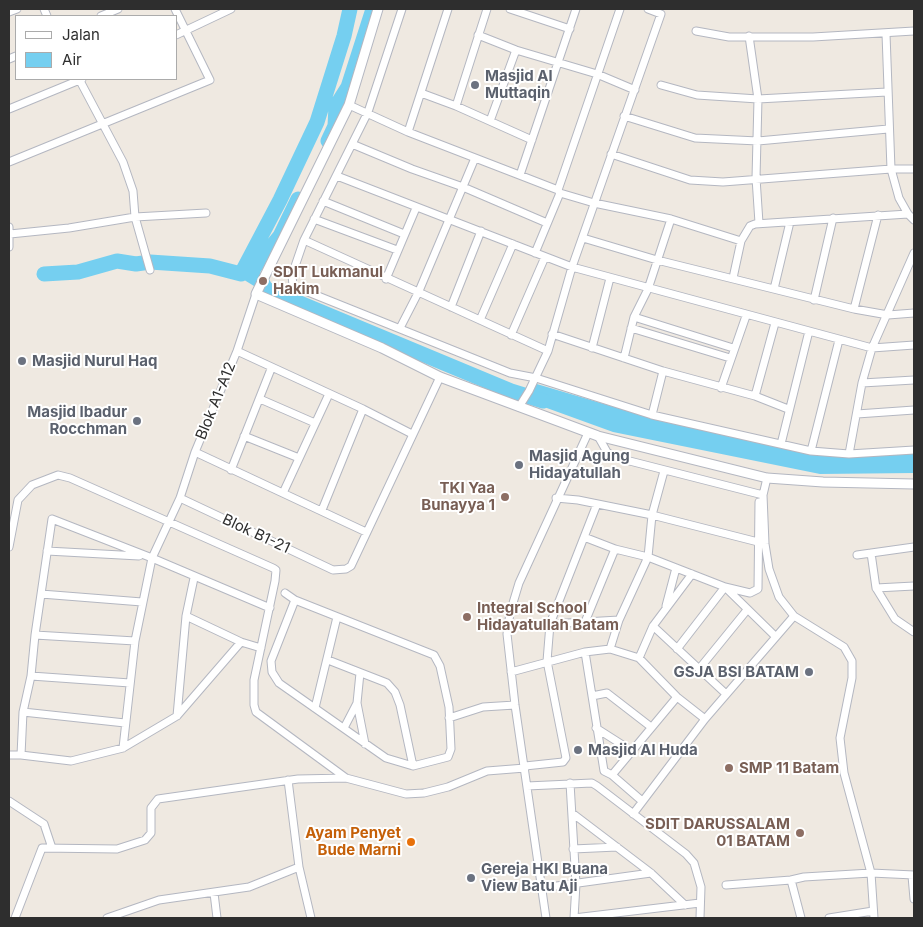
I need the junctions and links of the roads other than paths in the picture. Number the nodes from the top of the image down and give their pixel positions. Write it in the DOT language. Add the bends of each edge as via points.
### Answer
graph roads {
  1 [pos="17,9"];
  2 [pos="118,9"];
  3 [pos="175,9"];
  4 [pos="231,9"];
  5 [pos="378,9"];
  6 [pos="402,9"];
  7 [pos="448,9"];
  8 [pos="486,9"];
  9 [pos="510,9"];
  10 [pos="576,9"];
  11 [pos="620,9"];
  12 [pos="648,9"];
  13 [pos="9,12"];
  14 [pos="104,14"];
  15 [pos="570,29"];
  16 [pos="188,30"];
  17 [pos="696,31"];
  18 [pos="914,31"];
  19 [pos="178,34"];
  20 [pos="886,34"];
  21 [pos="478,35"];
  22 [pos="749,36"];
  23 [pos="516,50"];
  24 [pos="558,62"];
  25 [pos="597,74"];
  26 [pos="78,80"];
  27 [pos="81,80"];
  28 [pos="661,85"];
  29 [pos="635,90"];
  30 [pos="887,92"];
  31 [pos="421,93"];
  32 [pos="758,99"];
  33 [pos="352,106"];
  34 [pos="456,106"];
  35 [pos="9,109"];
  36 [pos="366,111"];
  37 [pos="624,116"];
  38 [pos="490,121"];
  39 [pos="104,123"];
  40 [pos="888,129"];
  41 [pos="408,132"];
  42 [pos="532,140"];
  43 [pos="758,141"];
  44 [pos="352,144"];
  45 [pos="611,154"];
  46 [pos="475,158"];
  47 [pos="9,162"];
  48 [pos="891,168"];
  49 [pos="914,169"];
  50 [pos="520,175"];
  51 [pos="337,176"];
  52 [pos="756,178"];
  53 [pos="464,187"];
  54 [pos="559,192"];
  55 [pos="323,201"];
  56 [pos="594,203"];
  57 [pos="416,208"];
  58 [pos="206,213"];
  59 [pos="908,214"];
  60 [pos="878,215"];
  61 [pos="135,217"];
  62 [pos="833,218"];
  63 [pos="314,219"];
  64 [pos="671,219"];
  65 [pos="450,220"];
  66 [pos="914,220"];
  67 [pos="790,222"];
  68 [pos="547,223"];
  69 [pos="759,223"];
  70 [pos="9,231"];
  71 [pos="481,231"];
  72 [pos="404,234"];
  73 [pos="583,238"];
  74 [pos="304,240"];
  75 [pos="741,241"];
  76 [pos="513,244"];
  77 [pos="9,247"];
  78 [pos="397,250"];
  79 [pos="535,253"];
  80 [pos="914,253"];
  81 [pos="545,257"];
  82 [pos="657,260"];
  83 [pos="150,267"];
  84 [pos="572,267"];
  85 [pos="911,268"];
  86 [pos="610,278"];
  87 [pos="732,278"];
  88 [pos="386,279"];
  89 [pos="774,288"];
  90 [pos="648,289"];
  91 [pos="419,291"];
  92 [pos="256,294"];
  93 [pos="814,300"];
  94 [pos="451,306"];
  95 [pos="854,309"];
  96 [pos="914,313"];
  97 [pos="888,314"];
  98 [pos="746,316"];
  99 [pos="634,317"];
  100 [pos="480,320"];
  101 [pos="775,323"];
  102 [pos="400,328"];
  103 [pos="631,328"];
  104 [pos="809,332"];
  105 [pos="552,334"];
  106 [pos="511,335"];
  107 [pos="839,340"];
  108 [pos="914,345"];
  109 [pos="592,348"];
  110 [pos="733,348"];
  111 [pos="872,348"];
  112 [pos="237,351"];
  113 [pos="548,351"];
  114 [pos="624,358"];
  115 [pos="730,358"];
  116 [pos="271,368"];
  117 [pos="663,372"];
  118 [pos="440,377"];
  119 [pos="536,378"];
  120 [pos="914,380"];
  121 [pos="862,383"];
  122 [pos="721,388"];
  123 [pos="329,394"];
  124 [pos="755,396"];
  125 [pos="260,399"];
  126 [pos="520,404"];
  127 [pos="364,409"];
  128 [pos="788,409"];
  129 [pos="914,410"];
  130 [pos="857,414"];
  131 [pos="652,415"];
  132 [pos="315,423"];
  133 [pos="588,432"];
  134 [pos="412,434"];
  135 [pos="244,436"];
  136 [pos="598,436"];
  137 [pos="781,444"];
  138 [pos="914,450"];
  139 [pos="812,451"];
  140 [pos="195,452"];
  141 [pos="849,454"];
  142 [pos="298,458"];
  143 [pos="231,470"];
  144 [pos="664,471"];
  145 [pos="767,478"];
  146 [pos="914,484"];
  147 [pos="283,493"];
  148 [pos="761,494"];
  149 [pos="180,498"];
  150 [pos="556,498"];
  151 [pos="597,504"];
  152 [pos="322,510"];
  153 [pos="652,515"];
  154 [pos="169,521"];
  155 [pos="366,532"];
  156 [pos="584,537"];
  157 [pos="758,542"];
  158 [pos="9,547"];
  159 [pos="914,547"];
  160 [pos="615,549"];
  161 [pos="47,551"];
  162 [pos="871,553"];
  163 [pos="857,555"];
  164 [pos="150,557"];
  165 [pos="648,557"];
  166 [pos="676,568"];
  167 [pos="692,574"];
  168 [pos="194,578"];
  169 [pos="914,586"];
  170 [pos="725,587"];
  171 [pos="876,588"];
  172 [pos="285,593"];
  173 [pos="41,594"];
  174 [pos="295,600"];
  175 [pos="142,602"];
  176 [pos="270,608"];
  177 [pos="665,610"];
  178 [pos="747,610"];
  179 [pos="186,616"];
  180 [pos="794,616"];
  181 [pos="337,617"];
  182 [pos="619,620"];
  183 [pos="585,622"];
  184 [pos="550,624"];
  185 [pos="653,626"];
  186 [pos="913,631"];
  187 [pos="35,635"];
  188 [pos="775,636"];
  189 [pos="134,641"];
  190 [pos="241,642"];
  191 [pos="261,648"];
  192 [pos="610,649"];
  193 [pos="677,649"];
  194 [pos="586,652"];
  195 [pos="639,658"];
  196 [pos="328,660"];
  197 [pos="547,661"];
  198 [pos="699,669"];
  199 [pos="511,672"];
  200 [pos="360,673"];
  201 [pos="32,676"];
  202 [pos="130,683"];
  203 [pos="725,693"];
  204 [pos="592,696"];
  205 [pos="677,697"];
  206 [pos="357,703"];
  207 [pos="515,705"];
  208 [pos="315,708"];
  209 [pos="23,712"];
  210 [pos="177,716"];
  211 [pos="450,718"];
  212 [pos="704,718"];
  213 [pos="125,723"];
  214 [pos="651,727"];
  215 [pos="344,728"];
  216 [pos="596,728"];
  217 [pos="365,744"];
  218 [pos="123,748"];
  219 [pos="632,750"];
  220 [pos="9,755"];
  221 [pos="21,756"];
  222 [pos="413,766"];
  223 [pos="525,767"];
  224 [pos="612,774"];
  225 [pos="346,778"];
  226 [pos="288,780"];
  227 [pos="570,783"];
  228 [pos="528,786"];
  229 [pos="9,801"];
  230 [pos="642,801"];
  231 [pos="572,813"];
  232 [pos="633,814"];
  233 [pos="617,847"];
  234 [pos="52,848"];
  235 [pos="573,849"];
  236 [pos="299,866"];
  237 [pos="871,873"];
  238 [pos="651,874"];
  239 [pos="913,875"];
  240 [pos="791,880"];
  241 [pos="574,884"];
  242 [pos="726,885"];
  243 [pos="542,888"];
  244 [pos="214,893"];
  245 [pos="914,899"];
  246 [pos="700,903"];
  247 [pos="684,905"];
  248 [pos="874,915"];
  249 [pos="15,918"];
  250 [pos="107,918"];
  251 [pos="217,918"];
  252 [pos="312,918"];
  253 [pos="546,918"];
  254 [pos="574,918"];
  255 [pos="700,918"];
  256 [pos="801,918"];
  257 [pos="829,918"];
  1 -- 13 [label="street"];
  2 -- 14 [label="street"];
  3 -- 16 [label="street"];
  4 -- 16 [label="street"];
  5 -- 33 [label="street"];
  6 -- 36 [label="street"];
  7 -- 31 [label="street"];
  8 -- 21 [label="street"];
  9 -- 15 [label="street"];
  10 -- 15 [label="street"];
  11 -- 25 [label="street"];
  12 -- 29 [label="street" via="661,14"];
  15 -- 24 [label="street"];
  16 -- 19 [label="street"];
  16 -- 39 [label="street" via="210,80"];
  17 -- 22 [label="street" via="729,37"];
  18 -- 20 [label="street"];
  20 -- 22 [label="street"];
  20 -- 30 [label="street"];
  21 -- 23 [label="street"];
  21 -- 34 [label="street"];
  22 -- 32 [label="street"];
  23 -- 24 [label="street"];
  23 -- 38 [label="street"];
  24 -- 25 [label="street"];
  24 -- 42 [label="street"];
  25 -- 29 [label="street"];
  25 -- 54 [label="street"];
  26 -- 35 [label="street"];
  27 -- 39 [label="street"];
  28 -- 32 [label="street" via="697,95"];
  29 -- 37 [label="street"];
  30 -- 32 [label="street"];
  30 -- 40 [label="street"];
  31 -- 34 [label="street"];
  31 -- 41 [label="street"];
  32 -- 43 [label="street"];
  33 -- 36 [label="street"];
  33 -- 92 [label="street"];
  34 -- 38 [label="street"];
  36 -- 41 [label="street"];
  36 -- 44 [label="street"];
  37 -- 43 [label="street" via="695,138"];
  37 -- 45 [label="street"];
  38 -- 42 [label="street"];
  39 -- 47 [label="street"];
  39 -- 61 [label="street" via="133,191"];
  40 -- 43 [label="street"];
  40 -- 48 [label="street"];
  41 -- 46 [label="street"];
  42 -- 50 [label="street"];
  43 -- 52 [label="street"];
  44 -- 51 [label="street"];
  44 -- 53 [label="street"];
  45 -- 52 [label="street" via="690,180 723,182"];
  45 -- 56 [label="street"];
  46 -- 50 [label="street"];
  46 -- 53 [label="street"];
  48 -- 49 [label="street"];
  48 -- 52 [label="street"];
  48 -- 59 [label="street"];
  50 -- 54 [label="street"];
  51 -- 55 [label="street"];
  51 -- 57 [label="street"];
  52 -- 69 [label="street"];
  53 -- 65 [label="street"];
  53 -- 68 [label="street"];
  54 -- 56 [label="street"];
  54 -- 68 [label="street"];
  55 -- 63 [label="street"];
  55 -- 72 [label="street"];
  56 -- 64 [label="street"];
  56 -- 73 [label="street"];
  57 -- 65 [label="street"];
  57 -- 72 [label="street"];
  58 -- 61 [label="street"];
  59 -- 60 [label="street"];
  59 -- 66 [label="street"];
  60 -- 62 [label="street"];
  60 -- 95 [label="street"];
  61 -- 70 [label="street" via="68,228"];
  61 -- 83 [label="street"];
  62 -- 67 [label="street"];
  62 -- 93 [label="street"];
  63 -- 74 [label="street"];
  63 -- 78 [label="street"];
  64 -- 75 [label="street"];
  64 -- 82 [label="street"];
  65 -- 71 [label="street"];
  65 -- 91 [label="street"];
  67 -- 69 [label="street"];
  67 -- 89 [label="street"];
  68 -- 79 [label="street"];
  69 -- 75 [label="street" via="750,226"];
  70 -- 77 [label="street"];
  71 -- 76 [label="street"];
  71 -- 94 [label="street"];
  72 -- 78 [label="street"];
  73 -- 82 [label="street"];
  73 -- 84 [label="street"];
  74 -- 88 [label="street"];
  74 -- 102 [label="street" via="292,275 293,286"];
  75 -- 87 [label="street"];
  76 -- 79 [label="street"];
  76 -- 100 [label="street"];
  78 -- 88 [label="street"];
  79 -- 81 [label="street"];
  80 -- 85 [label="street"];
  81 -- 84 [label="street"];
  81 -- 106 [label="street"];
  82 -- 87 [label="street"];
  82 -- 90 [label="street"];
  84 -- 86 [label="street"];
  84 -- 105 [label="street"];
  85 -- 97 [label="street"];
  86 -- 90 [label="street"];
  86 -- 109 [label="street"];
  87 -- 89 [label="street"];
  88 -- 91 [label="street"];
  89 -- 93 [label="street"];
  90 -- 98 [label="street"];
  90 -- 99 [label="street"];
  91 -- 94 [label="street"];
  91 -- 102 [label="street"];
  92 -- 112 [label="street, Blok A1-A12"];
  92 -- 118 [label="street" via="382,348"];
  93 -- 95 [label="street"];
  94 -- 100 [label="street"];
  95 -- 97 [label="street"];
  96 -- 97 [label="street"];
  97 -- 111 [label="street"];
  98 -- 101 [label="street"];
  98 -- 110 [label="street"];
  99 -- 103 [label="street"];
  99 -- 110 [label="street"];
  100 -- 106 [label="street"];
  101 -- 104 [label="street"];
  101 -- 124 [label="street"];
  102 -- 119 [label="street" via="510,373"];
  103 -- 114 [label="street"];
  103 -- 115 [label="street"];
  104 -- 107 [label="street"];
  104 -- 128 [label="street"];
  105 -- 109 [label="street"];
  105 -- 113 [label="street"];
  106 -- 113 [label="street"];
  107 -- 111 [label="street"];
  107 -- 139 [label="street"];
  108 -- 111 [label="street"];
  109 -- 114 [label="street"];
  110 -- 115 [label="street"];
  111 -- 121 [label="street"];
  112 -- 116 [label="street"];
  112 -- 140 [label="street, Blok A1-A12"];
  113 -- 119 [label="street"];
  114 -- 117 [label="street"];
  115 -- 122 [label="street"];
  116 -- 123 [label="street"];
  116 -- 125 [label="street"];
  117 -- 122 [label="street"];
  117 -- 131 [label="street"];
  118 -- 126 [label="street"];
  118 -- 134 [label="street"];
  119 -- 126 [label="street"];
  119 -- 131 [label="street"];
  120 -- 121 [label="street"];
  121 -- 130 [label="street"];
  122 -- 124 [label="street"];
  123 -- 127 [label="street"];
  123 -- 132 [label="street"];
  124 -- 128 [label="street"];
  125 -- 132 [label="street"];
  125 -- 135 [label="street"];
  126 -- 133 [label="street"];
  127 -- 134 [label="street"];
  127 -- 152 [label="street"];
  128 -- 137 [label="street"];
  129 -- 130 [label="street"];
  130 -- 141 [label="street"];
  131 -- 137 [label="street"];
  132 -- 142 [label="street"];
  133 -- 136 [label="street"];
  133 -- 150 [label="street"];
  134 -- 155 [label="street"];
  135 -- 142 [label="street"];
  135 -- 143 [label="street"];
  136 -- 144 [label="street" via="614,458"];
  136 -- 145 [label="street"];
  137 -- 139 [label="street"];
  138 -- 141 [label="street"];
  139 -- 141 [label="street"];
  140 -- 143 [label="street"];
  140 -- 149 [label="street, Blok A1-A12"];
  142 -- 147 [label="street"];
  143 -- 147 [label="street"];
  144 -- 148 [label="street"];
  144 -- 153 [label="street"];
  145 -- 146 [label="street"];
  145 -- 148 [label="street"];
  147 -- 152 [label="street"];
  148 -- 157 [label="street"];
  148 -- 180 [label="street" via="769,569 779,597"];
  149 -- 154 [label="street, Blok A1-A12"];
  149 -- 155 [label="street, Blok B1-21" via="333,570 351,566"];
  150 -- 151 [label="street"];
  150 -- 199 [label="street" via="519,583 510,614 507,634"];
  151 -- 153 [label="street"];
  151 -- 156 [label="street"];
  152 -- 155 [label="street"];
  153 -- 157 [label="street"];
  153 -- 165 [label="street"];
  154 -- 158 [label="street" via="58,475 32,485 18,500"];
  154 -- 164 [label="street, Blok A1-A12"];
  154 -- 176 [label="street" via="276,570"];
  156 -- 160 [label="street"];
  156 -- 184 [label="street"];
  157 -- 170 [label="street" via="756,591 750,593"];
  159 -- 162 [label="street"];
  160 -- 165 [label="street"];
  160 -- 183 [label="street"];
  161 -- 164 [label="street"];
  161 -- 164 [label="street" via="52,519"];
  161 -- 173 [label="street"];
  162 -- 163 [label="street"];
  162 -- 171 [label="street"];
  164 -- 168 [label="street"];
  164 -- 175 [label="street, Blok A1-A12"];
  165 -- 166 [label="street"];
  165 -- 182 [label="street"];
  166 -- 167 [label="street"];
  166 -- 177 [label="street"];
  167 -- 170 [label="street"];
  167 -- 177 [label="street"];
  168 -- 176 [label="street"];
  168 -- 179 [label="street"];
  169 -- 171 [label="street"];
  170 -- 178 [label="street"];
  170 -- 193 [label="street"];
  171 -- 186 [label="street" via="895,619"];
  172 -- 174 [label="street"];
  173 -- 175 [label="street"];
  173 -- 187 [label="street"];
  174 -- 181 [label="street"];
  174 -- 208 [label="street" via="271,661 272,672 279,683"];
  175 -- 189 [label="street, Blok A1-A12"];
  176 -- 191 [label="street"];
  177 -- 185 [label="street"];
  178 -- 188 [label="street"];
  178 -- 198 [label="street"];
  179 -- 190 [label="street"];
  179 -- 210 [label="street"];
  180 -- 188 [label="street"];
  180 -- 237 [label="street" via="844,647 852,660 852,678 840,738 844,773"];
  181 -- 196 [label="street"];
  181 -- 211 [label="street" via="434,655 440,666"];
  182 -- 183 [label="street"];
  182 -- 192 [label="street"];
  183 -- 184 [label="street"];
  184 -- 197 [label="street"];
  185 -- 193 [label="street"];
  185 -- 195 [label="street"];
  187 -- 189 [label="street"];
  187 -- 201 [label="street"];
  188 -- 203 [label="street"];
  189 -- 202 [label="street, Blok A1-A12"];
  190 -- 191 [label="street"];
  190 -- 210 [label="street"];
  191 -- 225 [label="street" via="254,691 256,712"];
  192 -- 194 [label="street"];
  192 -- 195 [label="street"];
  193 -- 198 [label="street"];
  194 -- 197 [label="street"];
  194 -- 204 [label="street"];
  195 -- 205 [label="street"];
  196 -- 200 [label="street"];
  196 -- 208 [label="street"];
  197 -- 199 [label="street"];
  197 -- 223 [label="street" via="566,758 562,762"];
  198 -- 203 [label="street"];
  199 -- 207 [label="street"];
  200 -- 206 [label="street"];
  200 -- 222 [label="street" via="387,683 395,692"];
  201 -- 202 [label="street"];
  201 -- 209 [label="street"];
  202 -- 213 [label="street, Blok A1-A12"];
  203 -- 212 [label="street"];
  204 -- 214 [label="street" via="607,694"];
  204 -- 216 [label="street"];
  205 -- 212 [label="street"];
  205 -- 214 [label="street"];
  206 -- 215 [label="street"];
  206 -- 217 [label="street"];
  207 -- 211 [label="street" via="488,706"];
  207 -- 223 [label="street"];
  208 -- 215 [label="street"];
  209 -- 213 [label="street"];
  209 -- 221 [label="street"];
  210 -- 218 [label="street"];
  211 -- 222 [label="street" via="451,749 448,757"];
  212 -- 230 [label="street"];
  213 -- 218 [label="street, Blok A1-A12"];
  214 -- 219 [label="street"];
  215 -- 217 [label="street"];
  216 -- 219 [label="street"];
  216 -- 224 [label="street" via="604,771"];
  217 -- 222 [label="street" via="386,758"];
  218 -- 221 [label="street" via="71,761"];
  219 -- 224 [label="street"];
  220 -- 221 [label="street"];
  223 -- 225 [label="street" via="487,771 424,793 406,794"];
  223 -- 228 [label="street"];
  224 -- 230 [label="street"];
  225 -- 226 [label="street"];
  226 -- 234 [label="street" via="158,799 151,808 152,833 149,838 117,849"];
  226 -- 236 [label="street"];
  227 -- 228 [label="street"];
  227 -- 231 [label="street"];
  227 -- 232 [label="street" via="592,783"];
  228 -- 243 [label="street"];
  229 -- 234 [label="street" via="44,824"];
  230 -- 232 [label="street"];
  231 -- 233 [label="street"];
  231 -- 235 [label="street"];
  232 -- 246 [label="street" via="694,863 700,878"];
  233 -- 235 [label="street"];
  233 -- 238 [label="street"];
  234 -- 249 [label="street" via="42,848"];
  235 -- 241 [label="street"];
  236 -- 244 [label="street" via="249,887"];
  236 -- 252 [label="street"];
  237 -- 239 [label="street"];
  237 -- 240 [label="street"];
  237 -- 248 [label="street"];
  238 -- 241 [label="street"];
  238 -- 247 [label="street"];
  239 -- 245 [label="street"];
  240 -- 242 [label="street"];
  240 -- 256 [label="street"];
  241 -- 243 [label="street"];
  241 -- 254 [label="street"];
  243 -- 253 [label="street"];
  244 -- 250 [label="street" via="159,900"];
  244 -- 251 [label="street"];
  246 -- 247 [label="street"];
  246 -- 255 [label="street"];
  247 -- 254 [label="street"];
  248 -- 257 [label="street"];
}
